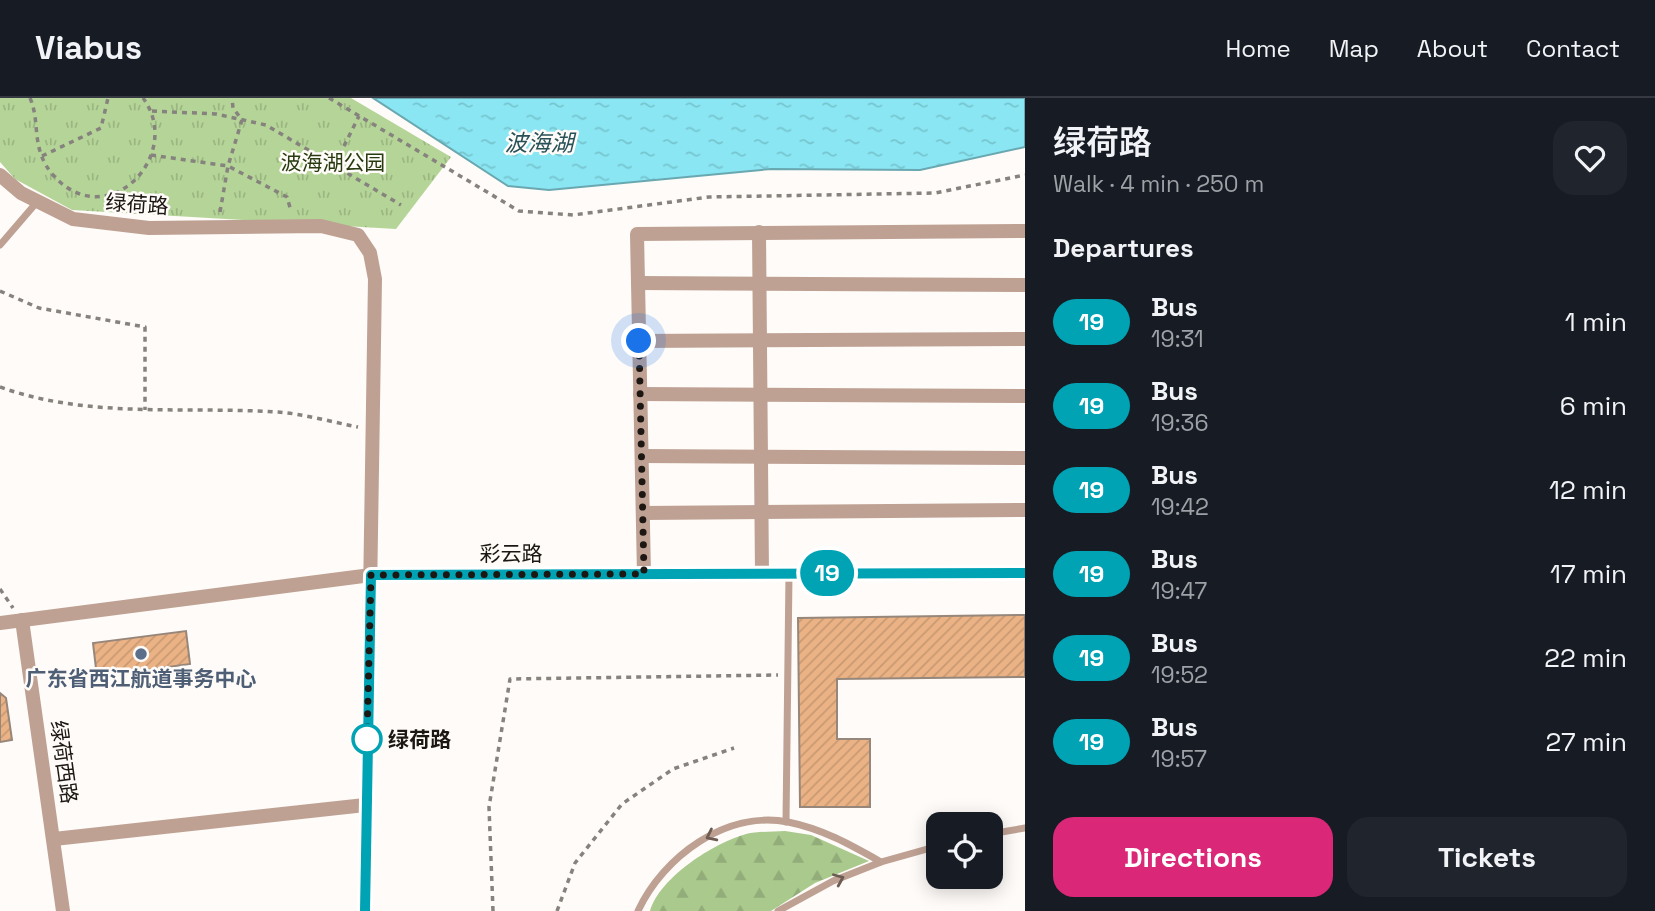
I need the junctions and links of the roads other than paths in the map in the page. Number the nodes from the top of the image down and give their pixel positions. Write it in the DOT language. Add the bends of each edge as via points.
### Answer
graph roads {
  1 [pos="0,175"];
  2 [pos="37,201"];
  3 [pos="1025,231"];
  4 [pos="759,232"];
  5 [pos="0,245"];
  6 [pos="638,283"];
  7 [pos="760,285"];
  8 [pos="1025,285"];
  9 [pos="760,339"];
  10 [pos="1025,339"];
  11 [pos="639,341"];
  12 [pos="760,393"];
  13 [pos="640,394"];
  14 [pos="1025,396"];
  15 [pos="642,456"];
  16 [pos="761,457"];
  17 [pos="1025,457"];
  18 [pos="1025,510"];
  19 [pos="761,512"];
  20 [pos="643,513"];
  21 [pos="789,573"];
  22 [pos="1025,573"];
  23 [pos="644,574"];
  24 [pos="762,574"];
  25 [pos="371,575"];
  26 [pos="22,620"];
  27 [pos="0,623"];
  28 [pos="365,805"];
  29 [pos="786,822"];
  30 [pos="1025,828"];
  31 [pos="1003,832"];
  32 [pos="54,839"];
  33 [pos="926,849"];
  34 [pos="881,862"];
  35 [pos="63,911"];
  36 [pos="365,911"];
  37 [pos="638,911"];
  38 [pos="779,911"];
  1 -- 2 [label="street, 绿荷路"];
  2 -- 5 [label="lane"];
  2 -- 25 [label="street, 绿荷路" via="73,219 149,228 321,226 358,235 370,253 375,279"];
  3 -- 4 [label="street"];
  4 -- 6 [label="street" via="637,234"];
  4 -- 7 [label="street"];
  6 -- 7 [label="street"];
  6 -- 11 [label="street"];
  7 -- 8 [label="street"];
  7 -- 9 [label="street"];
  9 -- 10 [label="street"];
  9 -- 11 [label="street"];
  9 -- 12 [label="street"];
  11 -- 13 [label="street"];
  12 -- 13 [label="street"];
  12 -- 14 [label="street"];
  12 -- 16 [label="street"];
  13 -- 15 [label="street"];
  15 -- 16 [label="street"];
  15 -- 20 [label="street"];
  16 -- 17 [label="street"];
  16 -- 19 [label="street"];
  18 -- 19 [label="street"];
  19 -- 20 [label="street"];
  19 -- 24 [label="street"];
  20 -- 23 [label="street"];
  21 -- 22 [label="street, 彩云路"];
  21 -- 24 [label="street, 彩云路"];
  21 -- 29 [label="lane"];
  23 -- 24 [label="street, 彩云路"];
  23 -- 25 [label="street, 彩云路"];
  25 -- 26 [label="street, 彩云路"];
  25 -- 28 [label="street, 绿荷路"];
  26 -- 27 [label="street, 彩云路"];
  26 -- 32 [label="street, 绿荷西路"];
  28 -- 32 [label="street"];
  28 -- 36 [label="street, 绿荷路"];
  29 -- 34 [label="lane" via="832,835"];
  29 -- 37 [label="lane, one-way" via="736,825 703,840 666,868"];
  30 -- 31 [label="lane"];
  32 -- 35 [label="street, 绿荷西路"];
  33 -- 34 [label="lane"];
  38 -- 34 [label="lane, one-way" via="833,881"];
}
